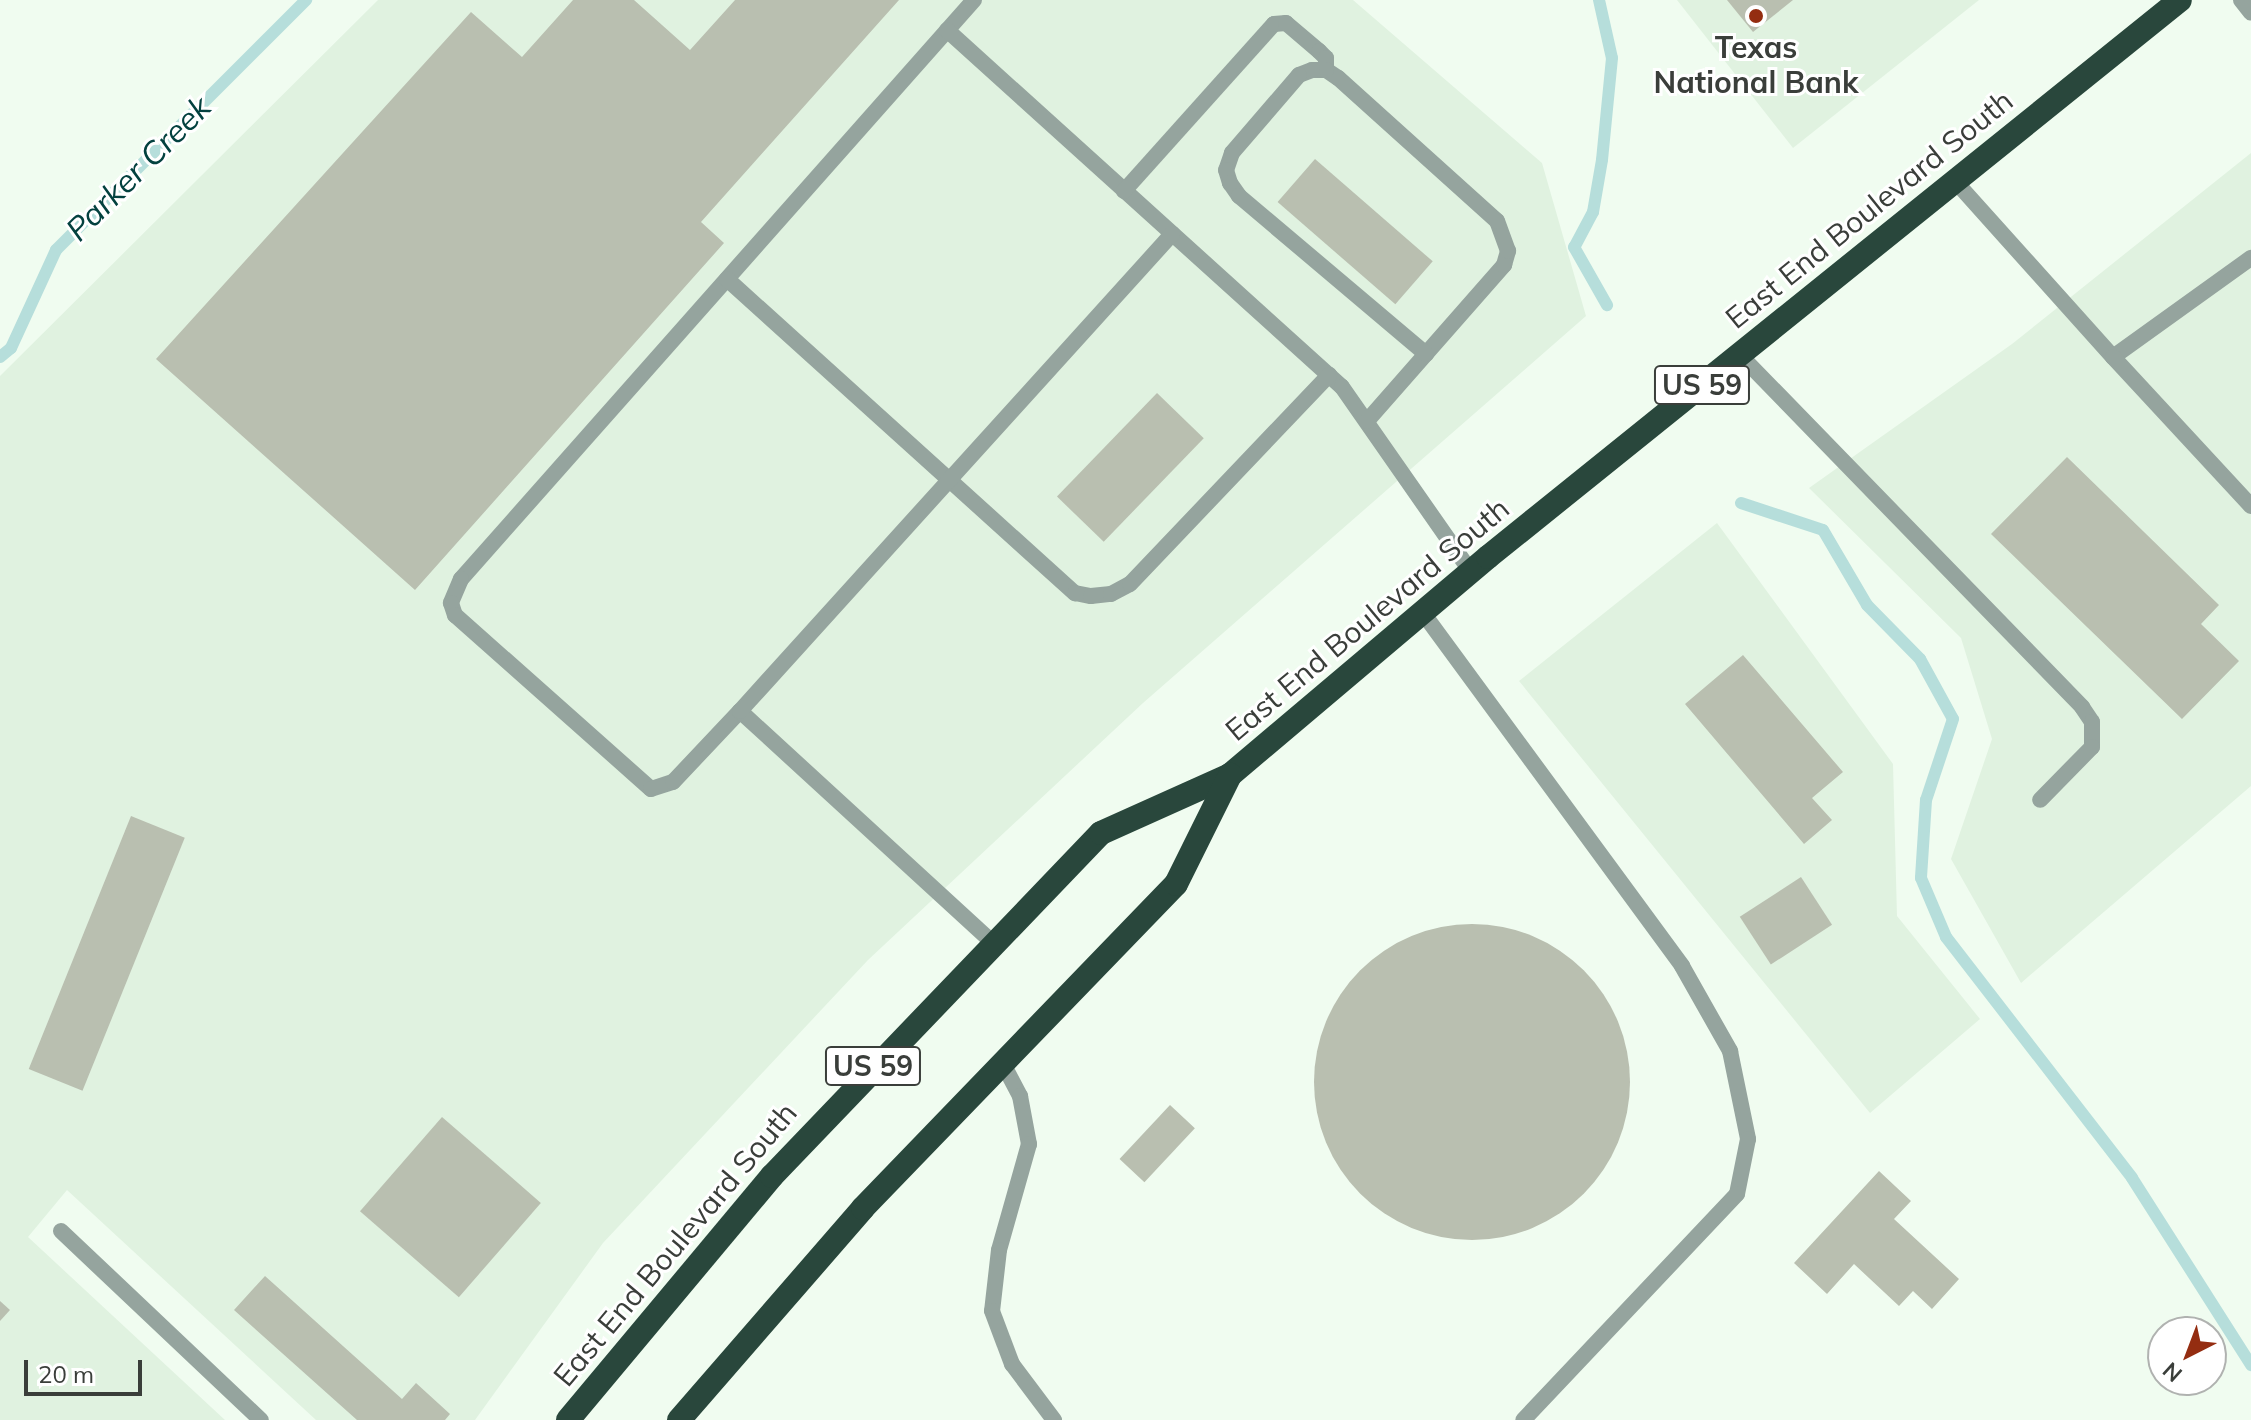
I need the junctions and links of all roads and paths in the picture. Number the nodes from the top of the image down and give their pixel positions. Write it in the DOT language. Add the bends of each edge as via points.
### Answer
graph roads {
  1 [pos="974,0"];
  2 [pos="2180,0"];
  3 [pos="2241,0"];
  4 [pos="2251,13"];
  5 [pos="947,30"];
  6 [pos="1326,70"];
  7 [pos="1955,181"];
  8 [pos="1124,191"];
  9 [pos="1172,234"];
  10 [pos="2251,258"];
  11 [pos="727,279"];
  12 [pos="1426,354"];
  13 [pos="1740,355"];
  14 [pos="2113,357"];
  15 [pos="1329,375"];
  16 [pos="1367,421"];
  17 [pos="949,480"];
  18 [pos="2251,506"];
  19 [pos="1471,572"];
  20 [pos="1423,613"];
  21 [pos="740,711"];
  22 [pos="1230,775"];
  23 [pos="2040,800"];
  24 [pos="992,942"];
  25 [pos="1001,1060"];
  26 [pos="61,1231"];
  27 [pos="261,1420"];
  28 [pos="568,1420"];
  29 [pos="679,1420"];
  30 [pos="1054,1420"];
  31 [pos="1523,1420"];
  1 -- 5 [label="street"];
  2 -- 7 [label="highway, East End Boulevard South / US 59"];
  3 -- 4 [label="street"];
  5 -- 8 [label="street"];
  5 -- 11 [label="street"];
  6 -- 8 [label="street" via="1326,58 1319,51 1286,23 1274,24"];
  6 -- 12 [label="street" via="1497,221 1505,235 1504,265"];
  6 -- 12 [label="street" via="1299,75 1232,153 1226,170 1239,196"];
  7 -- 13 [label="highway, East End Boulevard South / US 59"];
  7 -- 14 [label="street"];
  8 -- 9 [label="street"];
  9 -- 15 [label="street"];
  9 -- 17 [label="street"];
  10 -- 14 [label="street"];
  11 -- 17 [label="street"];
  11 -- 21 [label="street" via="461,579 451,603 455,615 651,789 673,782"];
  12 -- 16 [label="street"];
  13 -- 19 [label="highway, East End Boulevard South / US 59"];
  13 -- 23 [label="street" via="2082,707 2092,722 2092,747"];
  14 -- 18 [label="street"];
  15 -- 16 [label="street"];
  15 -- 17 [label="street" via="1130,584 1111,594 1075,593"];
  16 -- 19 [label="street"];
  17 -- 21 [label="street"];
  19 -- 20 [label="highway, East End Boulevard South / US 59"];
  20 -- 22 [label="highway, East End Boulevard South / US 59"];
  20 -- 31 [label="street" via="1682,966 1730,1051 1748,1139 1745,1168 1730,1202"];
  21 -- 24 [label="street"];
  22 -- 24 [label="highway, East End Boulevard South / US 59" via="1101,833"];
  22 -- 25 [label="highway, East End Boulevard South / US 59" via="1176,884"];
  24 -- 28 [label="highway, East End Boulevard South / US 59" via="762,1187"];
  25 -- 29 [label="highway, East End Boulevard South / US 59" via="852,1220"];
  25 -- 30 [label="street" via="1020,1096 1029,1144 999,1250 992,1311 1012,1364"];
  26 -- 27 [label="street"];
}
